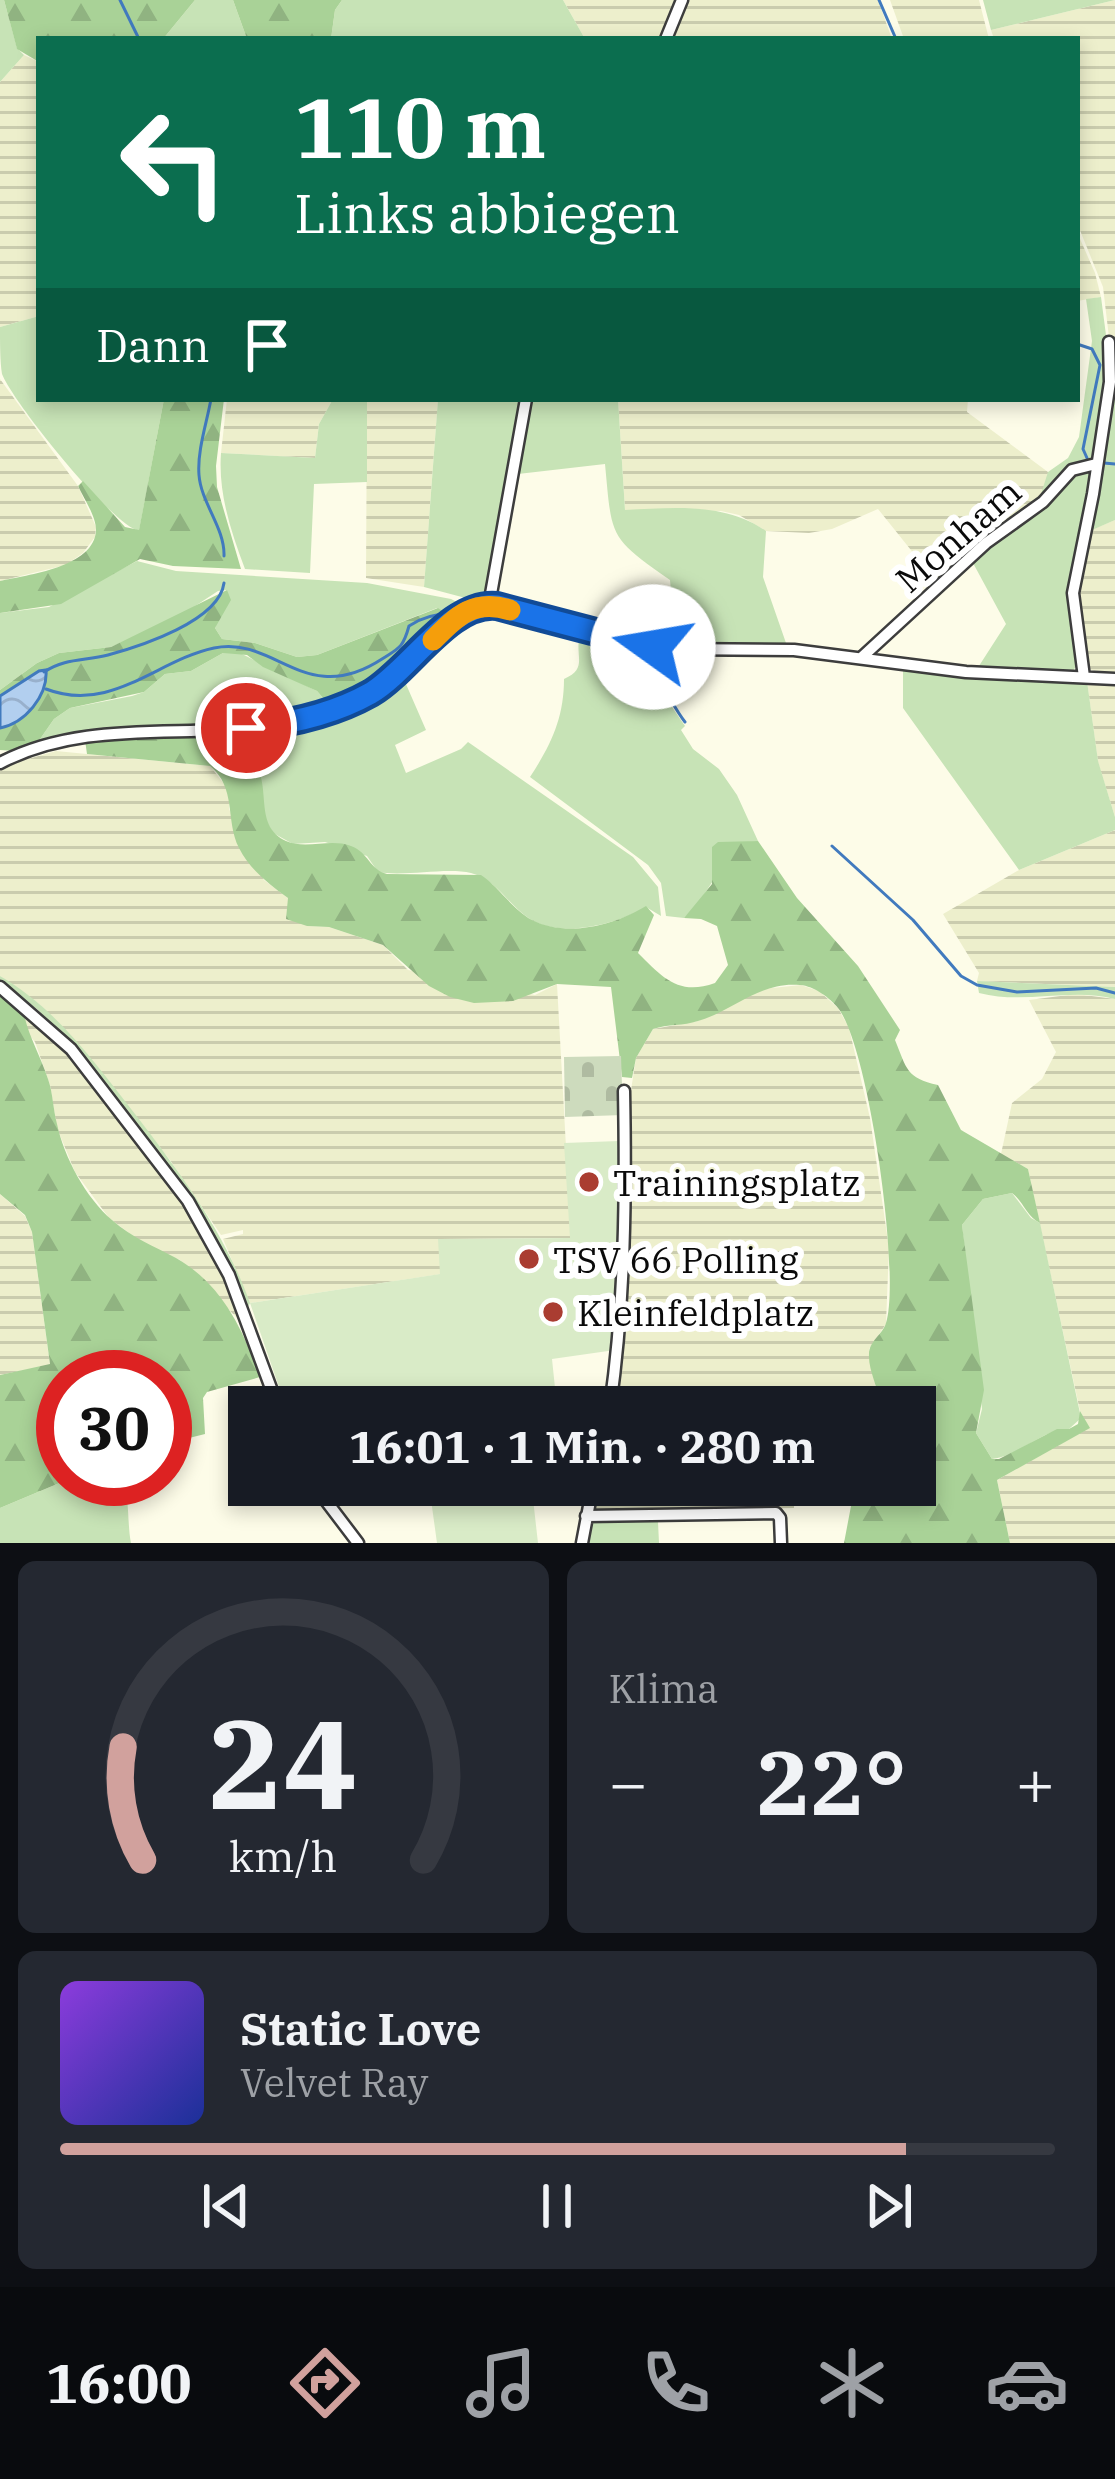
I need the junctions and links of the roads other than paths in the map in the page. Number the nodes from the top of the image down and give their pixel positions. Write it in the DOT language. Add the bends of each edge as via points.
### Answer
graph roads {
  1 [pos="682,0"];
  2 [pos="667,36"];
  3 [pos="1109,342"];
  4 [pos="525,402"];
  5 [pos="1096,464"];
  6 [pos="489,605"];
  7 [pos="861,658"];
  8 [pos="1084,677"];
  9 [pos="1115,679"];
  10 [pos="0,763"];
  11 [pos="0,987"];
  12 [pos="625,1091"];
  13 [pos="271,1386"];
  14 [pos="613,1386"];
  15 [pos="330,1506"];
  16 [pos="588,1506"];
  17 [pos="586,1516"];
  18 [pos="358,1543"];
  19 [pos="582,1543"];
  20 [pos="781,1543"];
  1 -- 2 [label="street"];
  3 -- 5 [label="street"];
  4 -- 6 [label="street"];
  5 -- 7 [label="street, Monham" via="1072,470"];
  5 -- 8 [label="street" via="1073,593"];
  6 -- 7 [label="street" via="653,647"];
  6 -- 10 [label="street" via="459,615 393,677 332,711 271,726 82,736"];
  7 -- 8 [label="street"];
  8 -- 9 [label="street"];
  11 -- 13 [label="street" via="56,1033 213,1242"];
  12 -- 14 [label="street"];
  15 -- 18 [label="street"];
  16 -- 17 [label="street"];
  17 -- 19 [label="street"];
  17 -- 20 [label="street" via="776,1513"];
}
